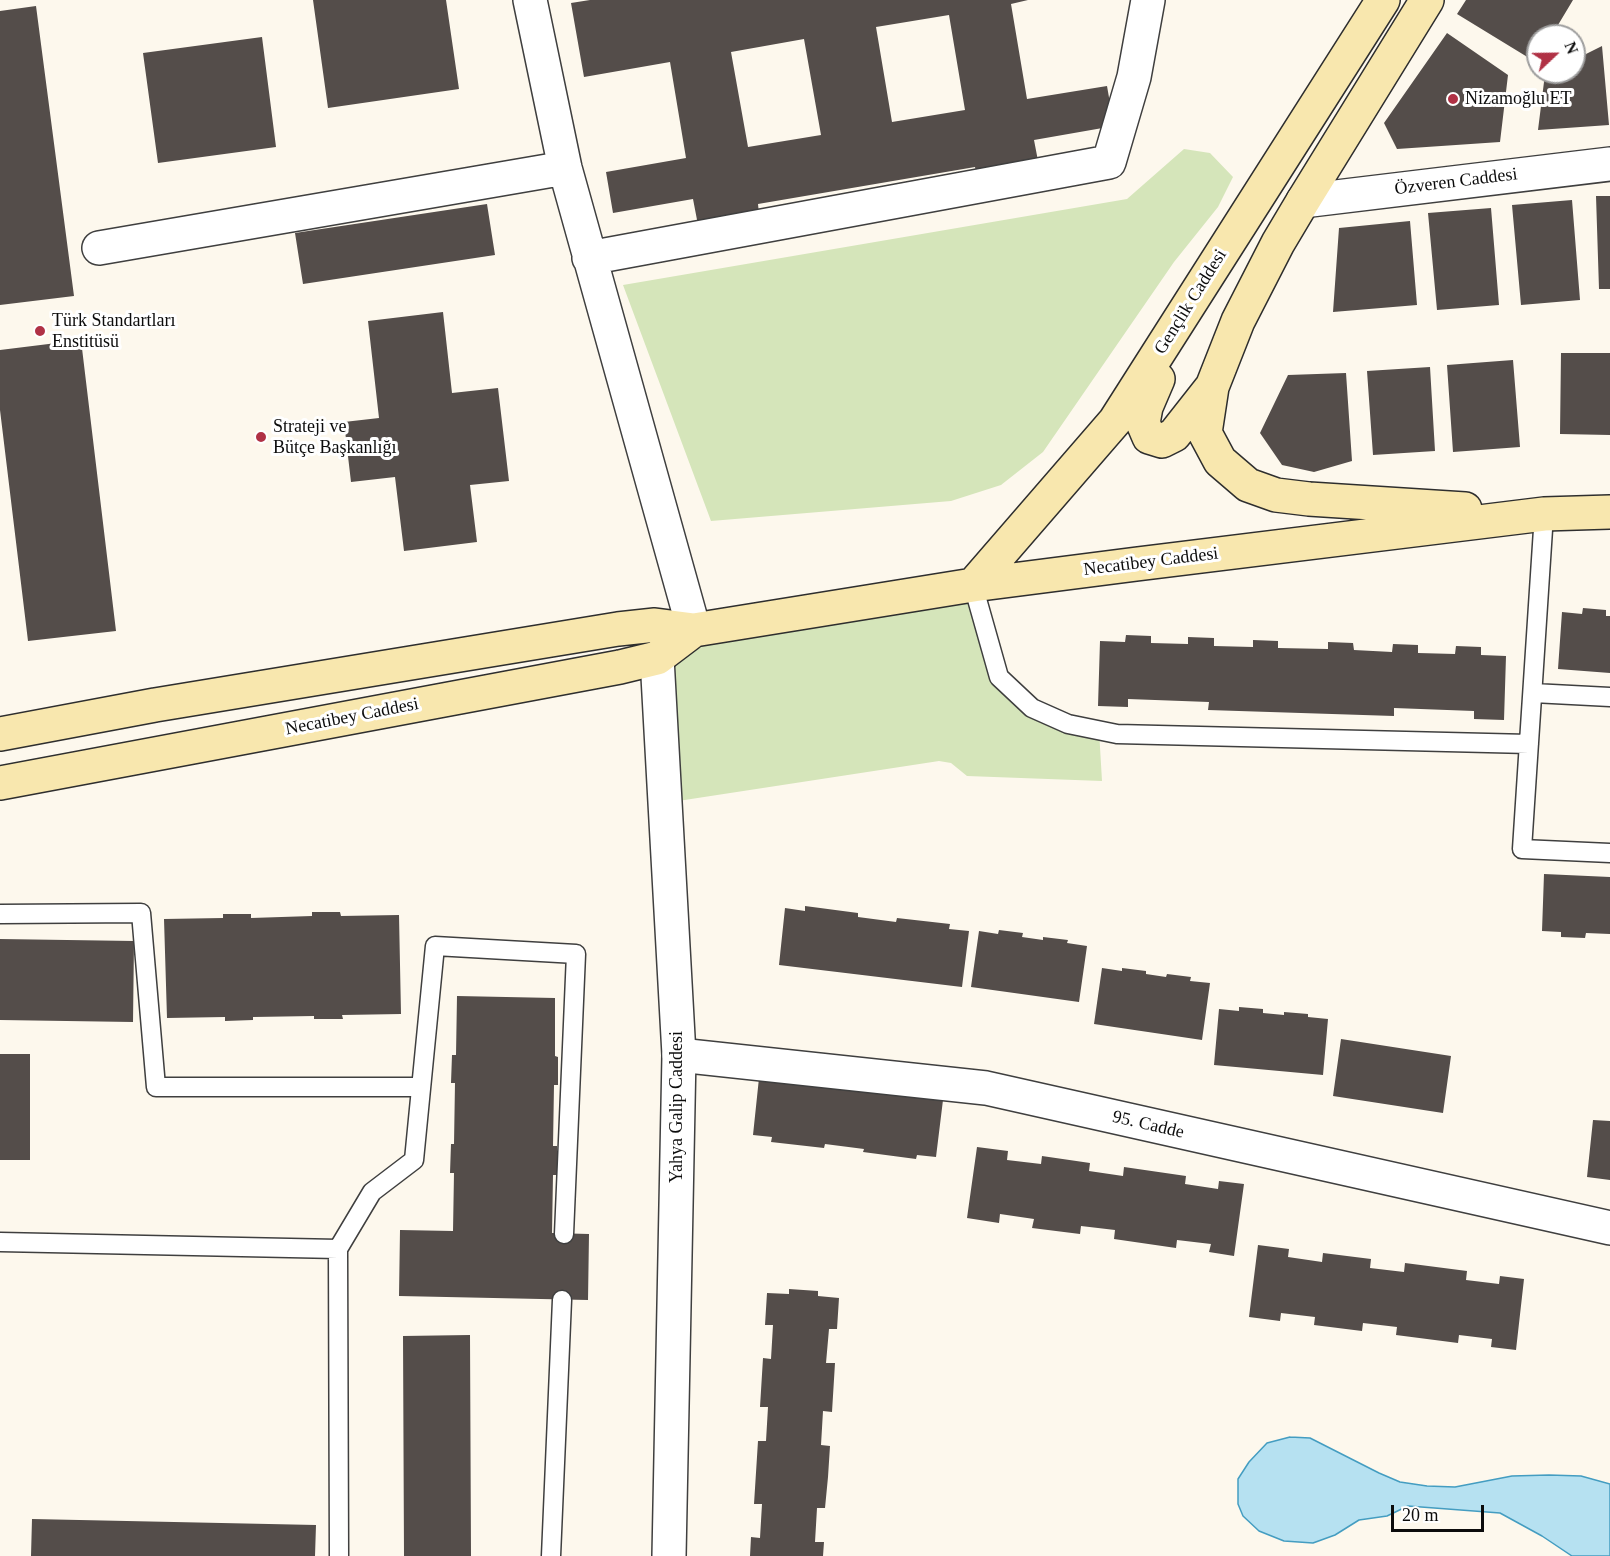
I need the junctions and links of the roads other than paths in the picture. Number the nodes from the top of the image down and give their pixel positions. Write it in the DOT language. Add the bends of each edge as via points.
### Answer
graph roads {
  1 [pos="530,0"];
  2 [pos="1148,0"];
  3 [pos="1383,0"];
  4 [pos="1427,0"];
  5 [pos="1610,164"];
  6 [pos="565,168"];
  7 [pos="1303,201"];
  8 [pos="99,248"];
  9 [pos="589,258"];
  10 [pos="1197,294"];
  11 [pos="1212,387"];
  12 [pos="1610,512"];
  13 [pos="1544,514"];
  14 [pos="973,585"];
  15 [pos="694,630"];
  16 [pos="657,658"];
  17 [pos="1533,693"];
  18 [pos="1610,697"];
  19 [pos="0,734"];
  20 [pos="1529,744"];
  21 [pos="0,783"];
  22 [pos="1610,853"];
  23 [pos="0,914"];
  24 [pos="679,1055"];
  25 [pos="422,1087"];
  26 [pos="1610,1228"];
  27 [pos="564,1234"];
  28 [pos="0,1242"];
  29 [pos="338,1249"];
  30 [pos="562,1300"];
  31 [pos="339,1556"];
  32 [pos="551,1556"];
  33 [pos="669,1556"];
  1 -- 6 [label="street"];
  2 -- 9 [label="street" via="1134,77 1109,162"];
  3 -- 10 [label="main road, Gençlik Caddesi"];
  4 -- 7 [label="main road"];
  5 -- 7 [label="street, Özveren Caddesi"];
  6 -- 8 [label="street"];
  6 -- 9 [label="street"];
  7 -- 11 [label="main road" via="1238,321"];
  9 -- 15 [label="street"];
  10 -- 11 [label="main road" via="1146,407 1143,423 1149,438 1162,441 1174,435"];
  10 -- 14 [label="main road, Gençlik Caddesi" via="1115,421"];
  11 -- 13 [label="main road" via="1205,433 1220,461 1248,485 1276,495 1309,499"];
  12 -- 13 [label="main road, Necatibey Caddesi"];
  13 -- 14 [label="main road, Necatibey Caddesi"];
  13 -- 17 [label="lane"];
  14 -- 15 [label="main road, Necatibey Caddesi"];
  14 -- 20 [label="lane" via="999,677 1032,708 1068,724 1117,734"];
  15 -- 16 [label="main road, Necatibey Caddesi"];
  15 -- 19 [label="main road, Necatibey Caddesi" via="655,625 618,629"];
  16 -- 21 [label="main road, Necatibey Caddesi"];
  16 -- 24 [label="street, Yahya Galip Caddesi"];
  17 -- 18 [label="lane"];
  17 -- 20 [label="lane"];
  20 -- 22 [label="lane" via="1522,849"];
  23 -- 25 [label="lane" via="141,913 156,1087"];
  24 -- 26 [label="street, 95. Cadde" via="986,1088"];
  24 -- 33 [label="street, Yahya Galip Caddesi"];
  25 -- 27 [label="lane" via="435,946 576,954"];
  25 -- 29 [label="lane" via="414,1160 372,1192"];
  28 -- 29 [label="lane"];
  29 -- 31 [label="lane"];
  30 -- 32 [label="lane"];
}
